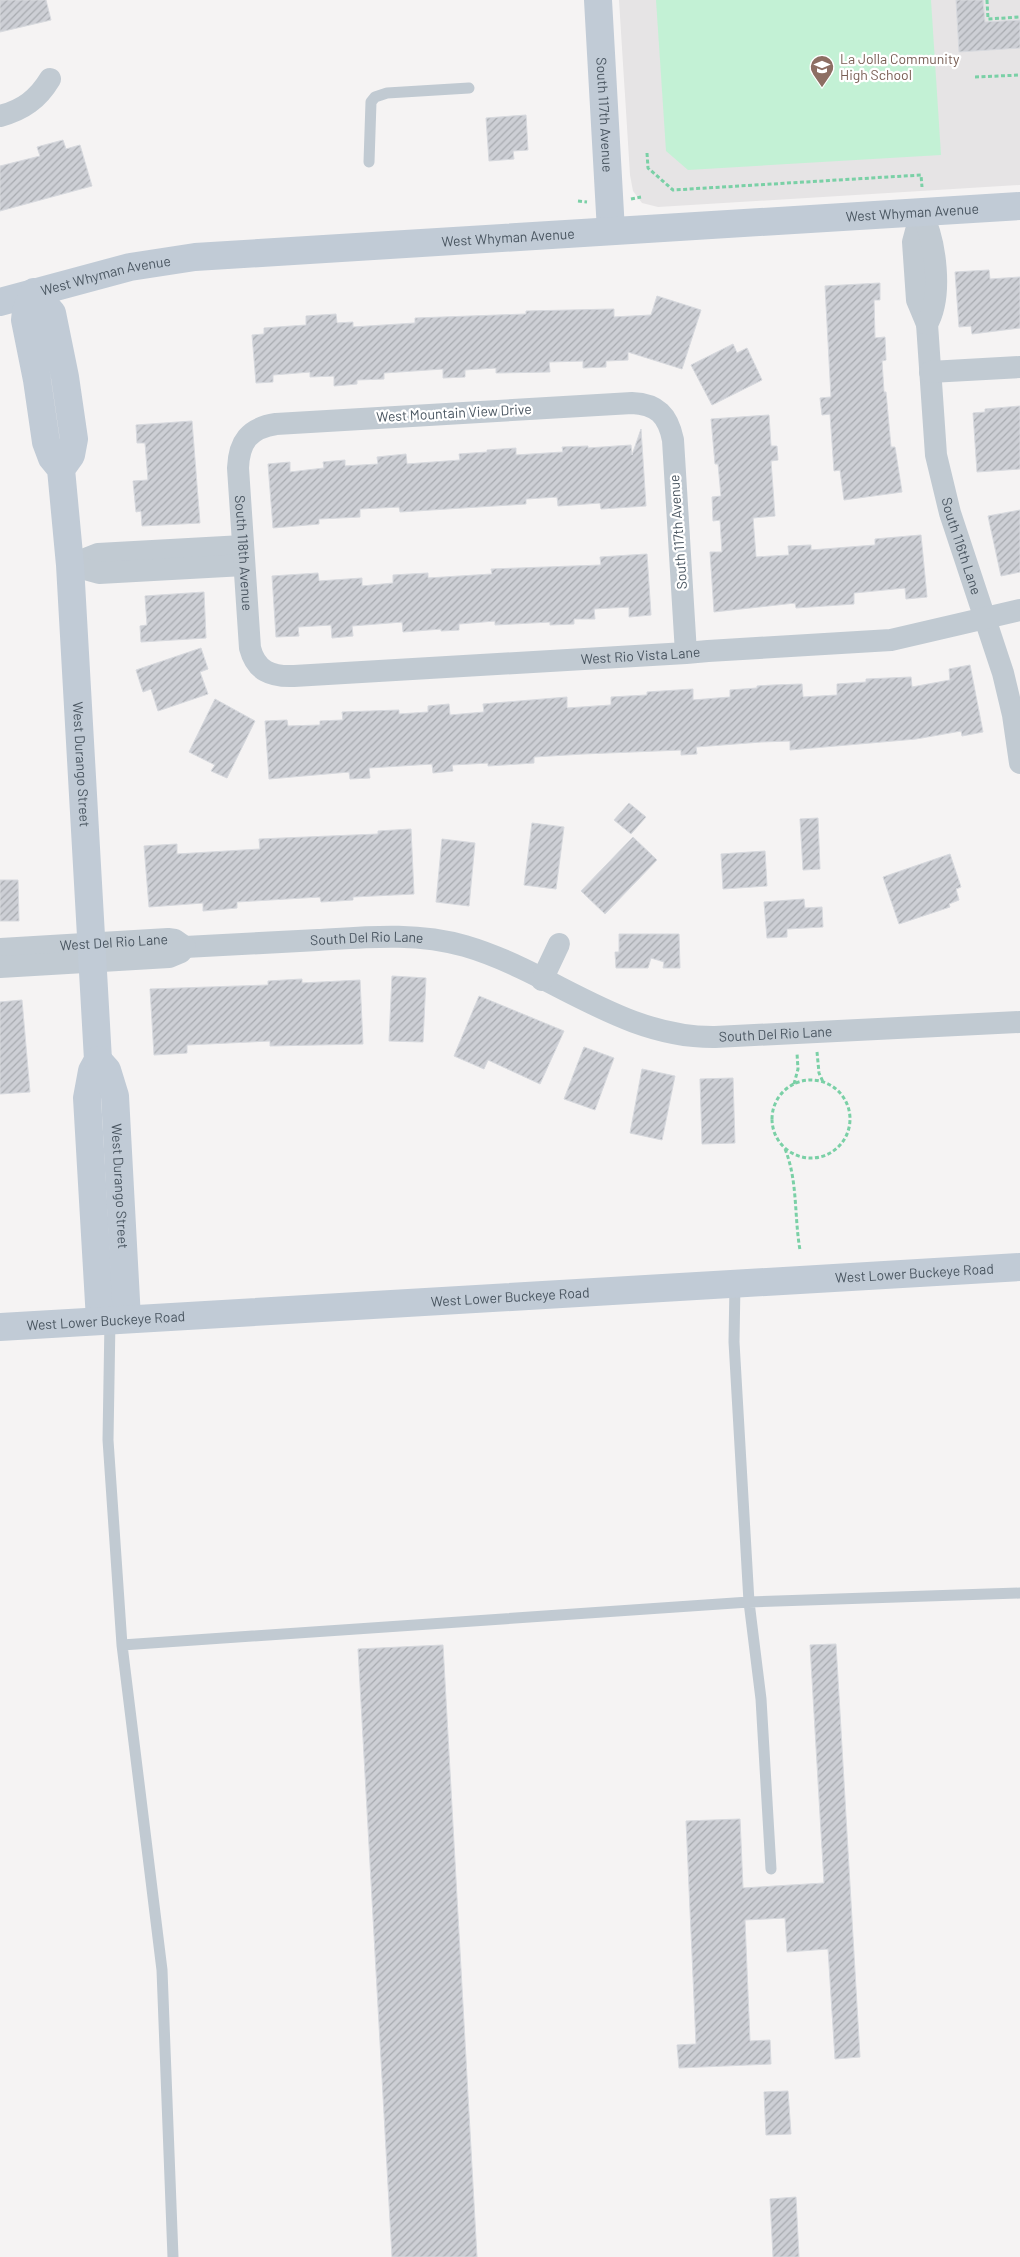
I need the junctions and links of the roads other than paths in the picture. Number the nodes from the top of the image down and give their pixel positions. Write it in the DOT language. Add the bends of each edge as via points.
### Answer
graph roads {
  1 [pos="598,0"];
  2 [pos="50,79"];
  3 [pos="469,88"];
  4 [pos="0,116"];
  5 [pos="369,162"];
  6 [pos="921,200"];
  7 [pos="1020,206"];
  8 [pos="612,231"];
  9 [pos="34,292"];
  10 [pos="0,302"];
  11 [pos="1020,367"];
  12 [pos="930,372"];
  13 [pos="662,413"];
  14 [pos="246,437"];
  15 [pos="244,556"];
  16 [pos="70,565"];
  17 [pos="1020,610"];
  18 [pos="986,619"];
  19 [pos="686,653"];
  20 [pos="259,668"];
  21 [pos="1020,764"];
  22 [pos="559,944"];
  23 [pos="185,947"];
  24 [pos="0,949"];
  25 [pos="92,953"];
  26 [pos="0,967"];
  27 [pos="542,980"];
  28 [pos="1020,1022"];
  29 [pos="1020,1267"];
  30 [pos="735,1284"];
  31 [pos="112,1320"];
  32 [pos="0,1327"];
  33 [pos="1020,1593"];
  34 [pos="749,1602"];
  35 [pos="122,1645"];
  36 [pos="771,1870"];
  37 [pos="173,2257"];
  1 -- 8 [label="street, South 117th Avenue"];
  2 -- 4 [label="street" via="34,100"];
  3 -- 5 [label="lane" via="387,93 375,97 371,102"];
  6 -- 7 [label="street, West Whyman Avenue"];
  6 -- 8 [label="street, West Whyman Avenue"];
  6 -- 12 [label="street, South 116th Lane" via="914,231 914,251 917,300 927,324"];
  8 -- 9 [label="street, West Whyman Avenue" via="195,257 137,266"];
  9 -- 10 [label="street, West Whyman Avenue"];
  9 -- 16 [label="street, West Durango Street" via="25,320 38,380 46,442 52,458 61,469"];
  11 -- 12 [label="street"];
  12 -- 18 [label="street, South 116th Lane" via="940,474"];
  13 -- 14 [label="street, West Mountain View Drive" via="654,407 632,403 276,424 255,430"];
  13 -- 19 [label="street, South 117th Avenue" via="673,440"];
  14 -- 15 [label="street, South 118th Avenue" via="241,446 238,468"];
  15 -- 16 [label="street" via="99,573"];
  15 -- 20 [label="street, South 118th Avenue" via="250,648"];
  16 -- 25 [label="street, West Durango Street"];
  17 -- 18 [label="street, West Rio Vista Lane"];
  18 -- 19 [label="street, West Rio Vista Lane" via="891,640"];
  18 -- 21 [label="street, South 116th Lane" via="1009,695"];
  19 -- 20 [label="street, West Rio Vista Lane" via="288,676 269,674"];
  22 -- 27 [label="street"];
  23 -- 25 [label="street, West Del Rio Lane" via="176,940 168,939"];
  23 -- 27 [label="street, South Del Rio Lane" via="414,937 465,946"];
  24 -- 25 [label="street, West Del Rio Lane"];
  25 -- 26 [label="street, West Del Rio Lane"];
  25 -- 31 [label="street, West Durango Street" via="98,1060 92,1071 87,1098"];
  27 -- 28 [label="street, South Del Rio Lane" via="640,1025 680,1036"];
  29 -- 30 [label="street, West Lower Buckeye Road"];
  30 -- 31 [label="street, West Lower Buckeye Road"];
  30 -- 34 [label="lane" via="734,1342"];
  31 -- 32 [label="street, West Lower Buckeye Road"];
  31 -- 35 [label="lane" via="108,1440"];
  33 -- 34 [label="lane"];
  34 -- 35 [label="lane"];
  34 -- 36 [label="lane" via="761,1699"];
  35 -- 37 [label="lane" via="162,1970"];
}
